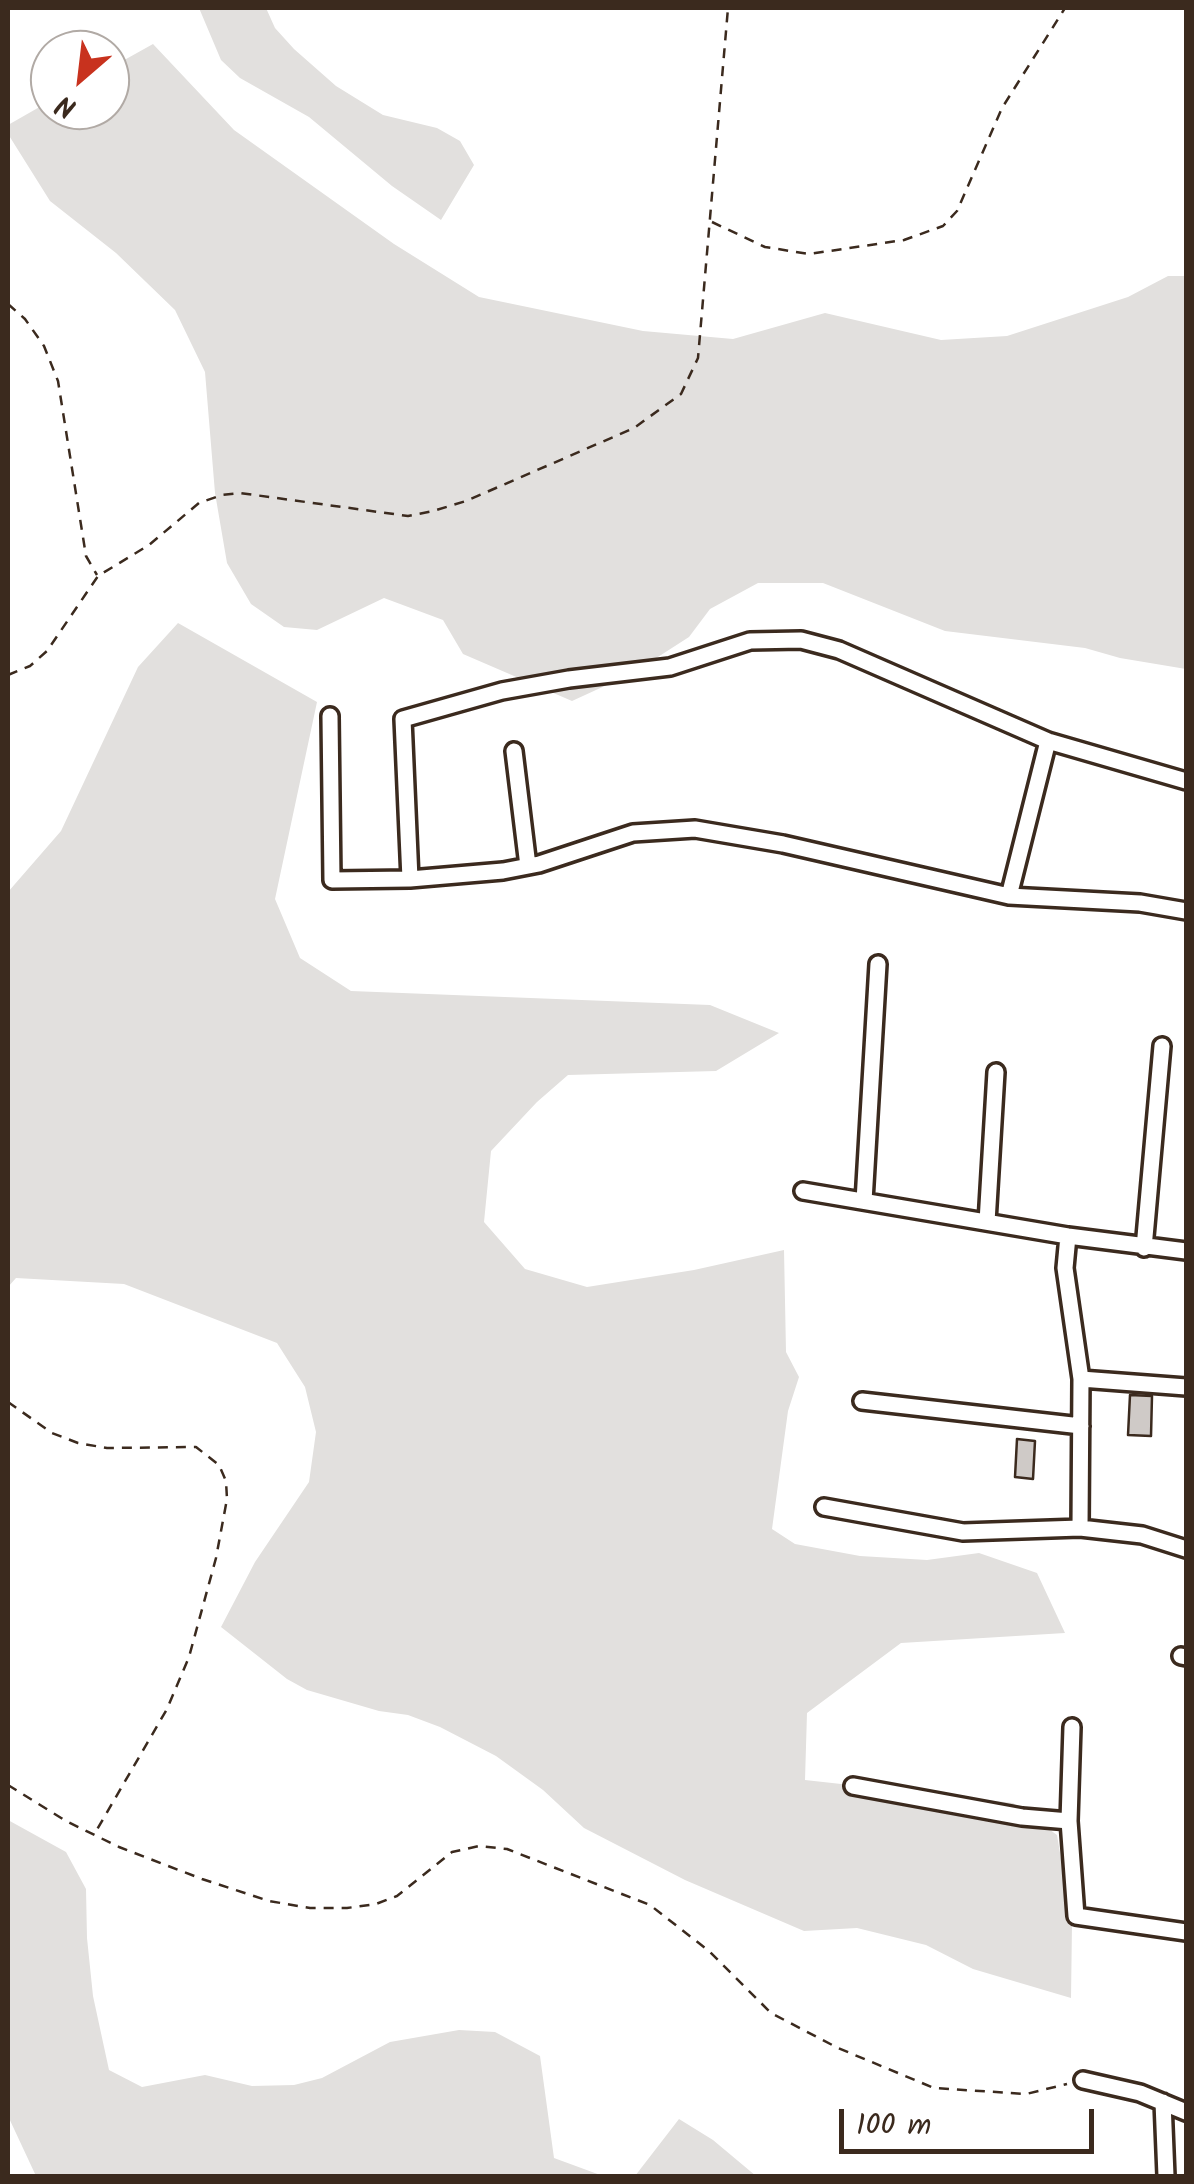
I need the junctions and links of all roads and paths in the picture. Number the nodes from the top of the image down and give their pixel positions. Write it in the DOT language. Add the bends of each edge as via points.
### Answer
graph roads {
  1 [pos="728,8"];
  2 [pos="1065,8"];
  3 [pos="712,222"];
  4 [pos="8,304"];
  5 [pos="98,576"];
  6 [pos="8,674"];
  7 [pos="330,716"];
  8 [pos="1048,741"];
  9 [pos="514,751"];
  10 [pos="1186,781"];
  11 [pos="528,866"];
  12 [pos="410,879"];
  13 [pos="1009,896"];
  14 [pos="1186,911"];
  15 [pos="878,964"];
  16 [pos="1162,1046"];
  17 [pos="996,1072"];
  18 [pos="804,1191"];
  19 [pos="864,1201"];
  20 [pos="987,1222"];
  21 [pos="1068,1236"];
  22 [pos="1144,1248"];
  23 [pos="1186,1251"];
  24 [pos="1080,1378"];
  25 [pos="1186,1387"];
  26 [pos="862,1401"];
  27 [pos="8,1402"];
  28 [pos="1081,1426"];
  29 [pos="824,1506"];
  30 [pos="1080,1528"];
  31 [pos="1186,1549"];
  32 [pos="1072,1727"];
  33 [pos="8,1784"];
  34 [pos="853,1786"];
  35 [pos="1069,1821"];
  36 [pos="94,1836"];
  37 [pos="1186,1932"];
  38 [pos="1083,2080"];
  39 [pos="1163,2102"];
  40 [pos="1186,2112"];
  41 [pos="1166,2176"];
  1 -- 3 [label="path"];
  2 -- 3 [label="path" via="1002,108 958,211 943,226 904,240 809,254 764,247"];
  3 -- 5 [label="path" via="694,368 680,394 634,428 466,501 408,516 222,495 199,503"];
  4 -- 5 [label="path" via="44,346 58,382 86,556"];
  5 -- 6 [label="path" via="47,651"];
  7 -- 12 [label="street" via="332,880"];
  8 -- 10 [label="street"];
  8 -- 12 [label="street" via="839,650 801,640 750,641 670,666 502,692 403,719"];
  8 -- 13 [label="street"];
  9 -- 11 [label="street"];
  11 -- 12 [label="street"];
  11 -- 13 [label="street" via="633,833 695,830"];
  13 -- 14 [label="street"];
  15 -- 19 [label="street"];
  16 -- 22 [label="street"];
  17 -- 20 [label="street"];
  18 -- 19 [label="street"];
  19 -- 20 [label="street"];
  20 -- 21 [label="street"];
  21 -- 22 [label="street"];
  21 -- 24 [label="street" via="1065,1268"];
  22 -- 23 [label="street"];
  24 -- 25 [label="street"];
  24 -- 28 [label="street"];
  26 -- 28 [label="street"];
  27 -- 36 [label="path" via="78,1443 196,1447 219,1465 226,1481 216,1558 184,1670"];
  28 -- 30 [label="street"];
  29 -- 30 [label="street" via="963,1532"];
  30 -- 31 [label="street" via="1142,1535"];
  32 -- 35 [label="street"];
  33 -- 36 [label="path"];
  34 -- 35 [label="street"];
  35 -- 37 [label="street" via="1076,1916"];
  36 -- 38 [label="path" via="202,1879 310,1908 376,1904 397,1896 452,1852 508,1849 650,1905 771,2012 934,2088 1026,2094"];
  38 -- 39 [label="street"];
  39 -- 40 [label="street"];
  39 -- 41 [label="street"];
}
